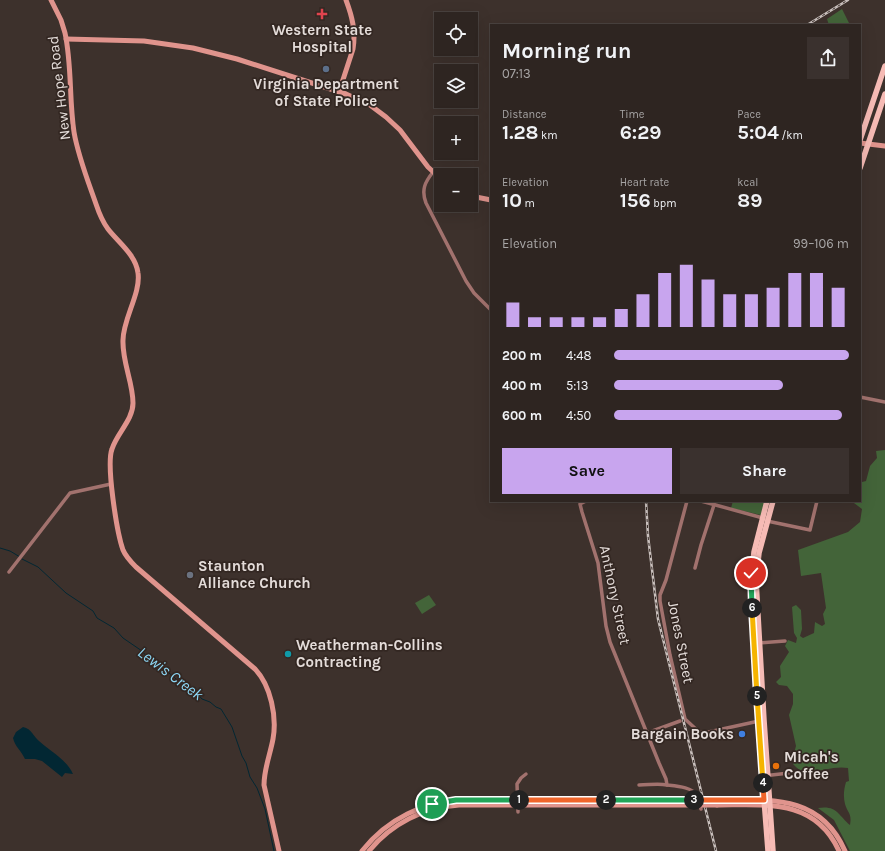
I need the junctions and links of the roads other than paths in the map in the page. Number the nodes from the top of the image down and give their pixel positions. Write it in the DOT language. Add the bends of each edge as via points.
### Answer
graph roads {
  1 [pos="52,0"];
  2 [pos="346,0"];
  3 [pos="66,39"];
  4 [pos="885,66"];
  5 [pos="339,92"];
  6 [pos="885,94"];
  7 [pos="861,138"];
  8 [pos="861,141"];
  9 [pos="868,144"];
  10 [pos="885,146"];
  11 [pos="861,165"];
  12 [pos="433,172"];
  13 [pos="478,197"];
  14 [pos="490,200"];
  15 [pos="490,309"];
  16 [pos="861,397"];
  17 [pos="885,402"];
  18 [pos="111,484"];
  19 [pos="584,502"];
  20 [pos="687,502"];
  21 [pos="705,502"];
  22 [pos="767,502"];
  23 [pos="773,502"];
  24 [pos="817,502"];
  25 [pos="714,504"];
  26 [pos="765,520"];
  27 [pos="695,568"];
  28 [pos="8,572"];
  29 [pos="785,642"];
  30 [pos="757,643"];
  31 [pos="680,721"];
  32 [pos="761,721"];
  33 [pos="647,733"];
  34 [pos="789,773"];
  35 [pos="526,774"];
  36 [pos="766,776"];
  37 [pos="639,785"];
  38 [pos="668,785"];
  39 [pos="518,802"];
  40 [pos="767,803"];
  41 [pos="701,809"];
  42 [pos="518,812"];
  43 [pos="279,851"];
  44 [pos="362,851"];
  45 [pos="369,851"];
  46 [pos="768,851"];
  47 [pos="773,851"];
  48 [pos="839,851"];
  49 [pos="845,851"];
  1 -- 3 [label="main road, New Hope Road" via="62,21"];
  2 -- 5 [label="main road" via="352,20 354,42"];
  3 -- 5 [label="main road" via="144,41 196,49 237,59"];
  3 -- 18 [label="main road, New Hope Road" via="74,131 82,161 101,219 131,256 138,274 138,284 123,340 133,406 110,454"];
  4 -- 7 [label="main road"];
  5 -- 12 [label="main road" via="364,102 386,117 400,130"];
  6 -- 9 [label="main road"];
  8 -- 9 [label="main road"];
  9 -- 10 [label="main road"];
  9 -- 11 [label="main road"];
  12 -- 15 [label="street" via="424,187 426,203 464,278"];
  13 -- 14 [label="main road"];
  16 -- 17 [label="street"];
  18 -- 28 [label="street" via="70,494"];
  18 -- 43 [label="main road, New Hope Road" via="120,536 128,558 255,670 265,684 272,708 274,728 264,785"];
  19 -- 33 [label="street, Anthony Street" via="580,504 598,563 608,636"];
  20 -- 32 [label="street, Jones Street" via="660,598 685,719 698,732 704,733"];
  21 -- 25 [label="street"];
  22 -- 26 [label="main road"];
  23 -- 26 [label="main road"];
  24 -- 26 [label="street" via="810,530"];
  25 -- 26 [label="street"];
  25 -- 27 [label="street"];
  26 -- 30 [label="main road" via="757,570"];
  29 -- 30 [label="street"];
  30 -- 32 [label="main road"];
  31 -- 33 [label="street"];
  32 -- 36 [label="main road"];
  33 -- 38 [label="street, Anthony Street"];
  34 -- 36 [label="street"];
  35 -- 39 [label="street" via="517,784"];
  36 -- 40 [label="main road"];
  37 -- 38 [label="street"];
  38 -- 41 [label="street" via="694,792"];
  39 -- 40 [label="main road, bridge"];
  39 -- 42 [label="street"];
  39 -- 44 [label="main road" via="456,800 427,805 392,822"];
  39 -- 45 [label="main road" via="459,805 430,810 395,827"];
  40 -- 46 [label="main road"];
  40 -- 47 [label="main road"];
  40 -- 48 [label="main road" via="792,808 813,819 828,833"];
  40 -- 49 [label="main road" via="800,806 811,811 831,828"];
}
